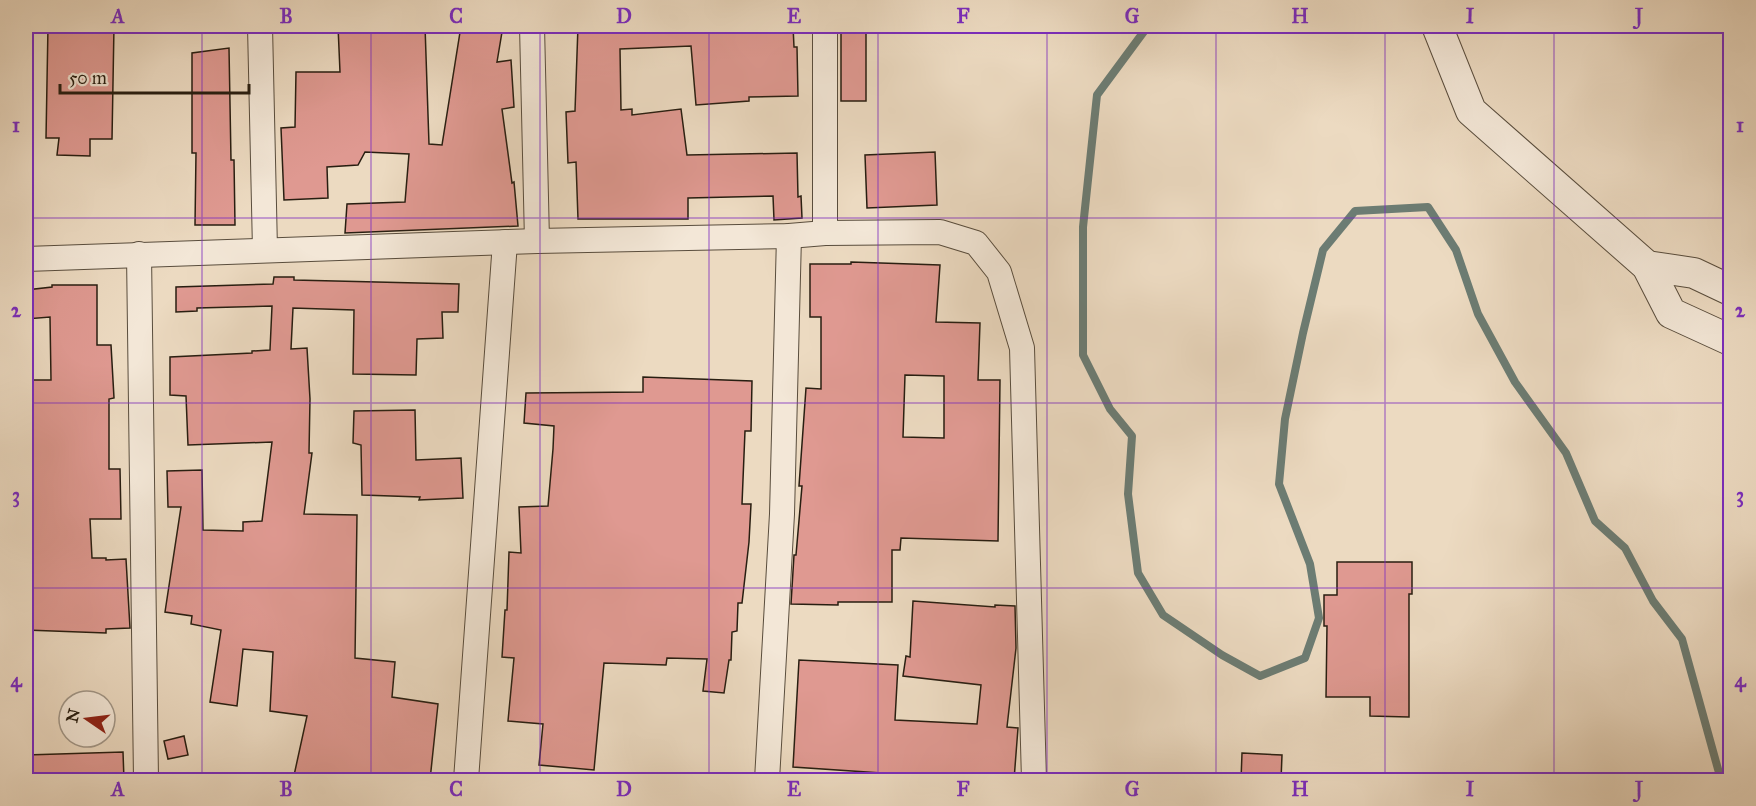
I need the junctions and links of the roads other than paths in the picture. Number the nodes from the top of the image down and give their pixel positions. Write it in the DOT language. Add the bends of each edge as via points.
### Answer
graph roads {
  1 [pos="260,26"];
  2 [pos="531,26"];
  3 [pos="825,26"];
  4 [pos="1437,26"];
  5 [pos="825,233"];
  6 [pos="789,236"];
  7 [pos="505,242"];
  8 [pos="537,242"];
  9 [pos="265,250"];
  10 [pos="139,254"];
  11 [pos="26,258"];
  12 [pos="1647,266"];
  13 [pos="1731,290"];
  14 [pos="1731,340"];
  15 [pos="146,780"];
  16 [pos="466,780"];
  17 [pos="767,780"];
  18 [pos="1034,780"];
  1 -- 9 [label="street"];
  2 -- 8 [label="street"];
  3 -- 5 [label="street"];
  4 -- 12 [label="street" via="1471,111"];
  5 -- 6 [label="street"];
  5 -- 18 [label="street" via="940,232 976,243 999,272 1022,348"];
  6 -- 8 [label="street"];
  6 -- 17 [label="street" via="782,514"];
  7 -- 8 [label="street"];
  7 -- 9 [label="street"];
  7 -- 16 [label="street"];
  9 -- 10 [label="street"];
  10 -- 11 [label="street"];
  10 -- 15 [label="street"];
  12 -- 13 [label="street" via="1694,273"];
  12 -- 14 [label="street" via="1671,313"];
}
